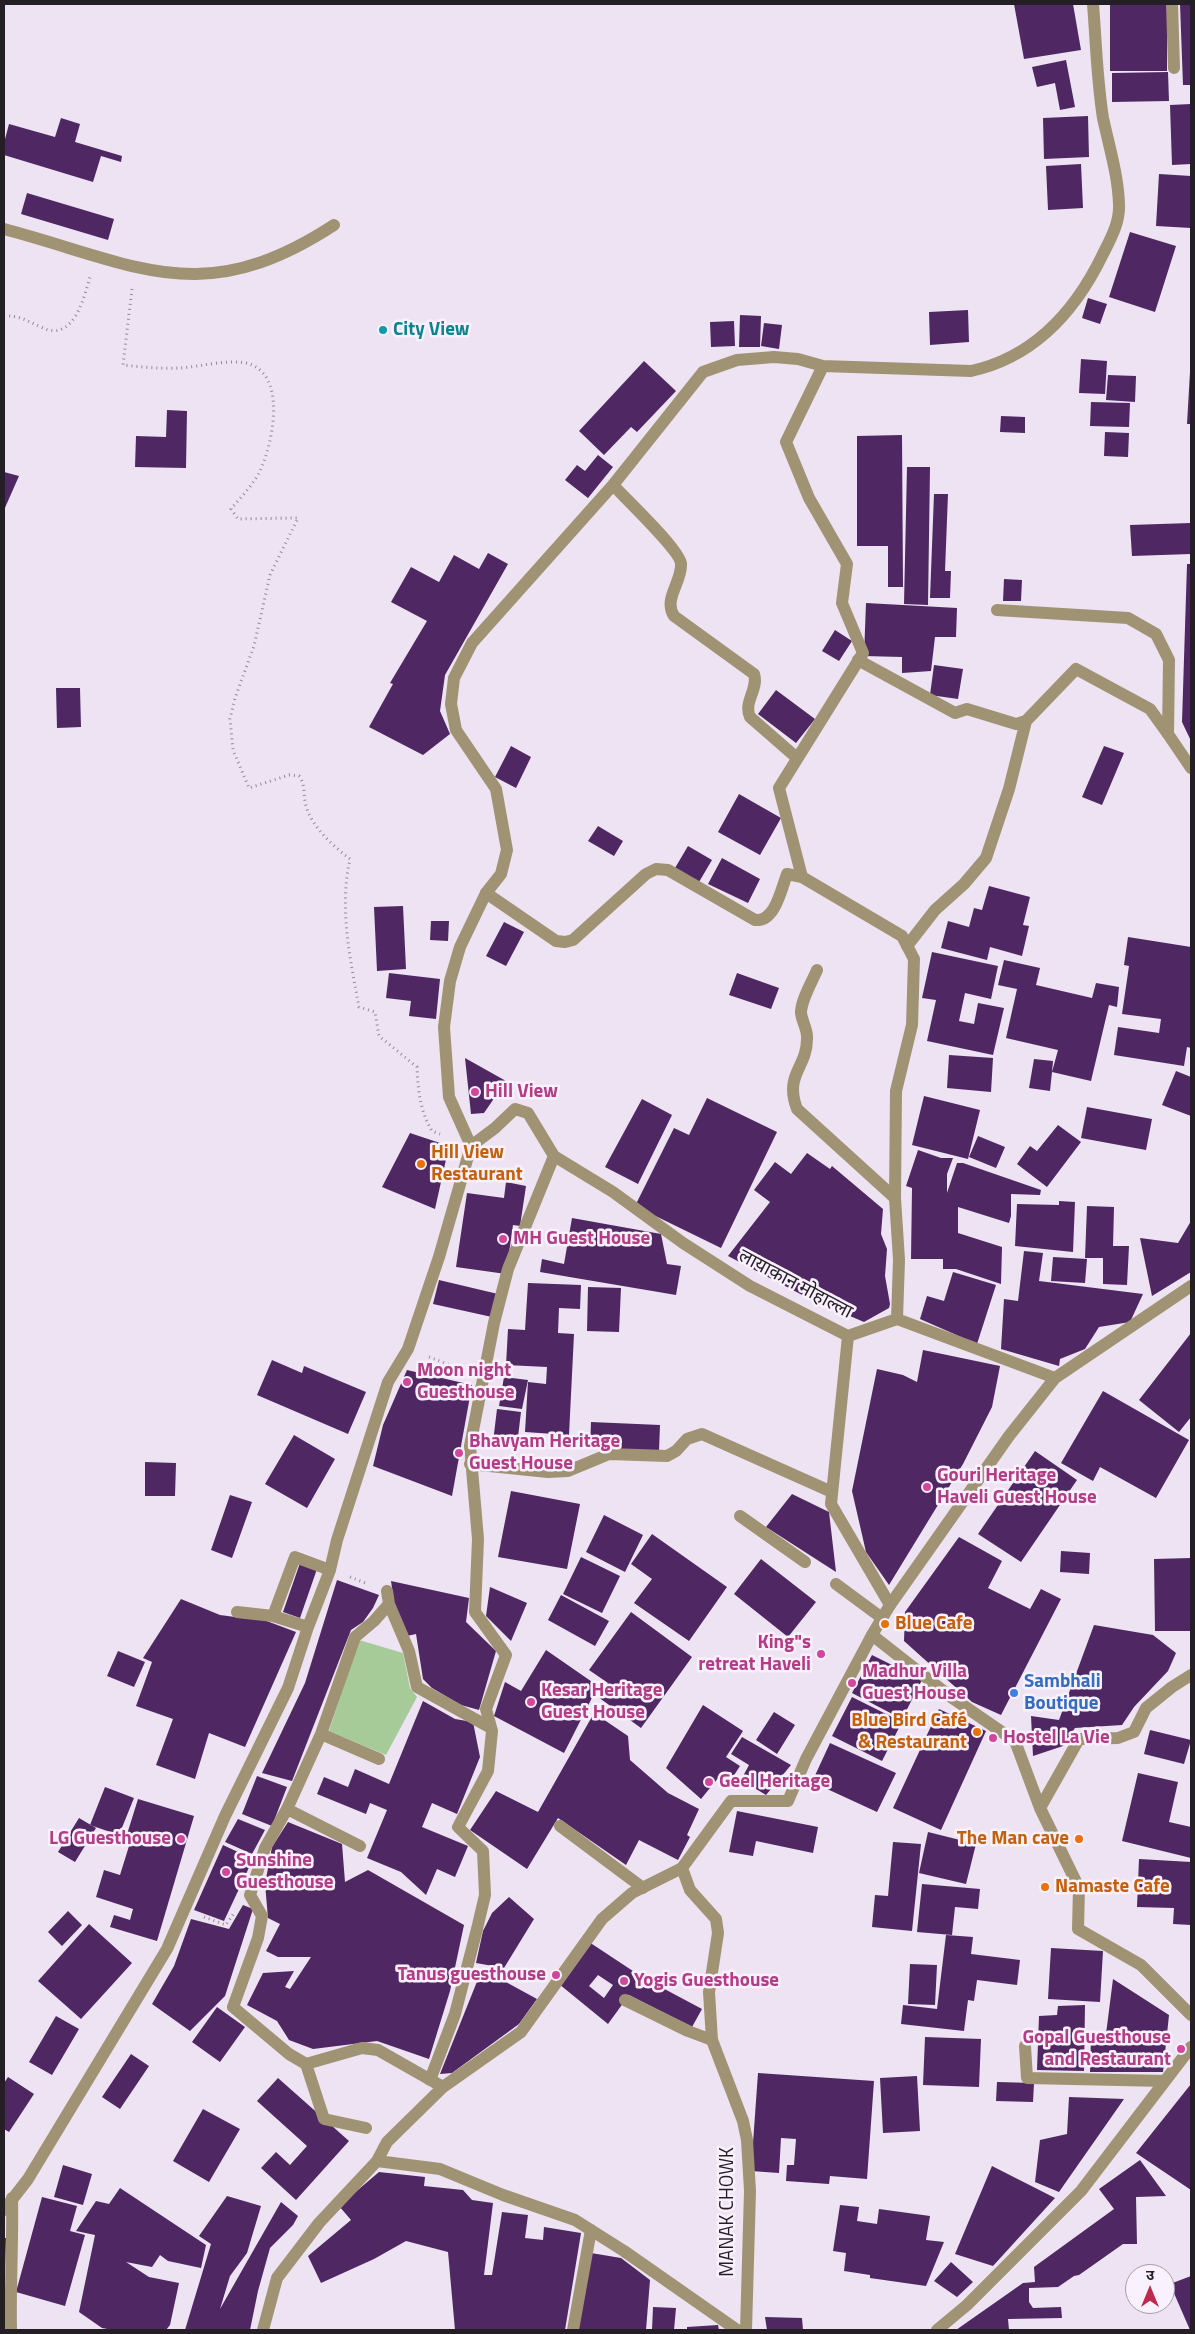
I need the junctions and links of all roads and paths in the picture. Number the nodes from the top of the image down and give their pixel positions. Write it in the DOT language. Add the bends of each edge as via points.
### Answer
graph roads {
  1 [pos="1093,4"];
  2 [pos="1172,4"];
  3 [pos="1174,68"];
  4 [pos="334,225"];
  5 [pos="4,230"];
  6 [pos="96,257"];
  7 [pos="135,268"];
  8 [pos="4,316"];
  9 [pos="824,366"];
  10 [pos="613,485"];
  11 [pos="997,610"];
  12 [pos="858,660"];
  13 [pos="1026,721"];
  14 [pos="1168,734"];
  15 [pos="797,758"];
  16 [pos="1191,768"];
  17 [pos="802,876"];
  18 [pos="486,893"];
  19 [pos="907,946"];
  20 [pos="817,970"];
  21 [pos="471,1146"];
  22 [pos="554,1156"];
  23 [pos="895,1198"];
  24 [pos="1191,1286"];
  25 [pos="898,1319"];
  26 [pos="848,1336"];
  27 [pos="408,1349"];
  28 [pos="483,1378"];
  29 [pos="1055,1378"];
  30 [pos="470,1464"];
  31 [pos="832,1492"];
  32 [pos="740,1516"];
  33 [pos="805,1562"];
  34 [pos="330,1570"];
  35 [pos="836,1584"];
  36 [pos="388,1598"];
  37 [pos="890,1605"];
  38 [pos="237,1612"];
  39 [pos="273,1616"];
  40 [pos="882,1618"];
  41 [pos="308,1627"];
  42 [pos="872,1635"];
  43 [pos="1191,1675"];
  44 [pos="491,1728"];
  45 [pos="321,1734"];
  46 [pos="379,1759"];
  47 [pos="1040,1808"];
  48 [pos="287,1809"];
  49 [pos="560,1826"];
  50 [pos="360,1846"];
  51 [pos="682,1868"];
  52 [pos="643,1888"];
  53 [pos="250,1895"];
  54 [pos="184,1910"];
  55 [pos="625,2000"];
  56 [pos="1191,2015"];
  57 [pos="712,2040"];
  58 [pos="1025,2046"];
  59 [pos="1191,2047"];
  60 [pos="306,2064"];
  61 [pos="430,2080"];
  62 [pos="1165,2081"];
  63 [pos="443,2087"];
  64 [pos="366,2128"];
  65 [pos="377,2161"];
  66 [pos="12,2198"];
  67 [pos="4,2210"];
  68 [pos="591,2230"];
  69 [pos="8,2328"];
  70 [pos="263,2330"];
  71 [pos="573,2330"];
  72 [pos="737,2330"];
  73 [pos="746,2330"];
  74 [pos="937,2330"];
  1 -- 9 [label="street" via="1104,118 1119,205 1115,230 1083,292 1059,321 1020,352 988,367 971,370"];
  2 -- 3 [label="street"];
  4 -- 7 [label="street" via="284,254 234,271 183,276"];
  5 -- 6 [label="street"];
  6 -- 7 [label="street"];
  6 -- 8 [label="path" via="79,312 66,326 46,330 28,319"];
  7 -- 21 [label="path" via="123,365 181,368 239,362 261,370 271,387 274,413 260,472 231,509 238,519 298,518 270,575 254,646 232,709 233,750 249,788 289,775 299,776 306,808 313,820 328,841 350,859 345,905 359,1007 375,1012 379,1036 417,1067 422,1110 432,1131"];
  9 -- 10 [label="street" via="798,359 755,357 703,372"];
  9 -- 12 [label="street" via="786,442 809,498 847,564 842,603 863,653"];
  10 -- 15 [label="street" via="680,558 682,563 670,606 674,616 754,674 755,685 748,708 750,716"];
  10 -- 18 [label="street" via="472,643 454,678 451,704 456,730 496,789 507,850 501,874"];
  11 -- 14 [label="street" via="1128,618 1156,634 1168,660"];
  12 -- 13 [label="street" via="955,713 967,709 1016,724"];
  12 -- 15 [label="street"];
  13 -- 14 [label="street" via="1076,669 1150,709"];
  13 -- 19 [label="street" via="1009,789 986,858 935,910"];
  14 -- 16 [label="street"];
  15 -- 17 [label="street" via="779,788"];
  17 -- 18 [label="street" via="787,874 771,913 755,920 668,870 656,869 646,874 573,940 565,942 556,941"];
  17 -- 19 [label="street" via="902,936"];
  18 -- 21 [label="street" via="460,947 450,981 444,1027 449,1097"];
  19 -- 23 [label="street" via="914,959 912,1025 896,1091"];
  20 -- 23 [label="street" via="801,1011 808,1039 792,1090 797,1109"];
  21 -- 22 [label="street, लायाकान मोहाल्ला" via="515,1109 528,1113"];
  21 -- 27 [label="street"];
  22 -- 26 [label="street, लायाकान मोहाल्ला" via="613,1192 750,1286"];
  22 -- 28 [label="street" via="508,1269"];
  23 -- 25 [label="street"];
  24 -- 29 [label="street"];
  25 -- 26 [label="street, लायाकान मोहाल्ला"];
  25 -- 29 [label="street"];
  26 -- 31 [label="street"];
  27 -- 28 [label="path"];
  27 -- 34 [label="street" via="388,1382 336,1540"];
  28 -- 30 [label="street" via="470,1446"];
  29 -- 37 [label="street" via="1009,1436"];
  30 -- 31 [label="street" via="568,1471 609,1454 667,1456 687,1439 702,1434"];
  30 -- 44 [label="street" via="478,1539 475,1612 506,1655 486,1709"];
  31 -- 37 [label="street" via="831,1504"];
  32 -- 33 [label="street"];
  34 -- 36 [label="path"];
  34 -- 39 [label="street" via="295,1556"];
  34 -- 41 [label="street"];
  35 -- 40 [label="street"];
  36 -- 44 [label="street" via="409,1651 417,1687"];
  36 -- 45 [label="street" via="374,1621 355,1636"];
  37 -- 40 [label="street"];
  38 -- 39 [label="street"];
  39 -- 41 [label="street"];
  40 -- 42 [label="street"];
  41 -- 54 [label="street" via="288,1688 225,1816"];
  42 -- 47 [label="street" via="1014,1741"];
  42 -- 51 [label="street" via="806,1759 788,1801 731,1801"];
  43 -- 47 [label="street" via="1146,1708 1134,1732 1118,1738 1079,1739"];
  44 -- 61 [label="street" via="488,1771 458,1827 483,1850 485,1895 455,2014"];
  45 -- 46 [label="street"];
  45 -- 48 [label="street"];
  47 -- 56 [label="street" via="1079,1888 1078,1929 1141,1965"];
  48 -- 50 [label="street"];
  48 -- 53 [label="street" via="265,1848"];
  49 -- 52 [label="street"];
  51 -- 52 [label="street"];
  51 -- 57 [label="street, MANAK CHOWK" via="690,1890 716,1919 718,1933 709,1992"];
  52 -- 63 [label="street" via="632,1893 602,1919 522,2032"];
  53 -- 54 [label="path" via="243,1899 226,1925"];
  53 -- 60 [label="street" via="262,1916 258,1938 233,2007 289,2054"];
  54 -- 66 [label="street" via="167,1949 28,2179"];
  55 -- 57 [label="street"];
  57 -- 73 [label="street, MANAK CHOWK" via="743,2121 747,2140 750,2191"];
  58 -- 62 [label="street" via="1027,2078"];
  59 -- 62 [label="street"];
  60 -- 61 [label="street" via="371,2048"];
  60 -- 64 [label="street" via="324,2119"];
  61 -- 63 [label="street"];
  62 -- 74 [label="street" via="1080,2191 967,2305"];
  63 -- 65 [label="street" via="387,2142"];
  65 -- 68 [label="street" via="440,2169 575,2220"];
  65 -- 70 [label="street" via="319,2223 277,2278"];
  66 -- 67 [label="street"];
  66 -- 69 [label="street"];
  68 -- 71 [label="street"];
  68 -- 72 [label="street"];
}
